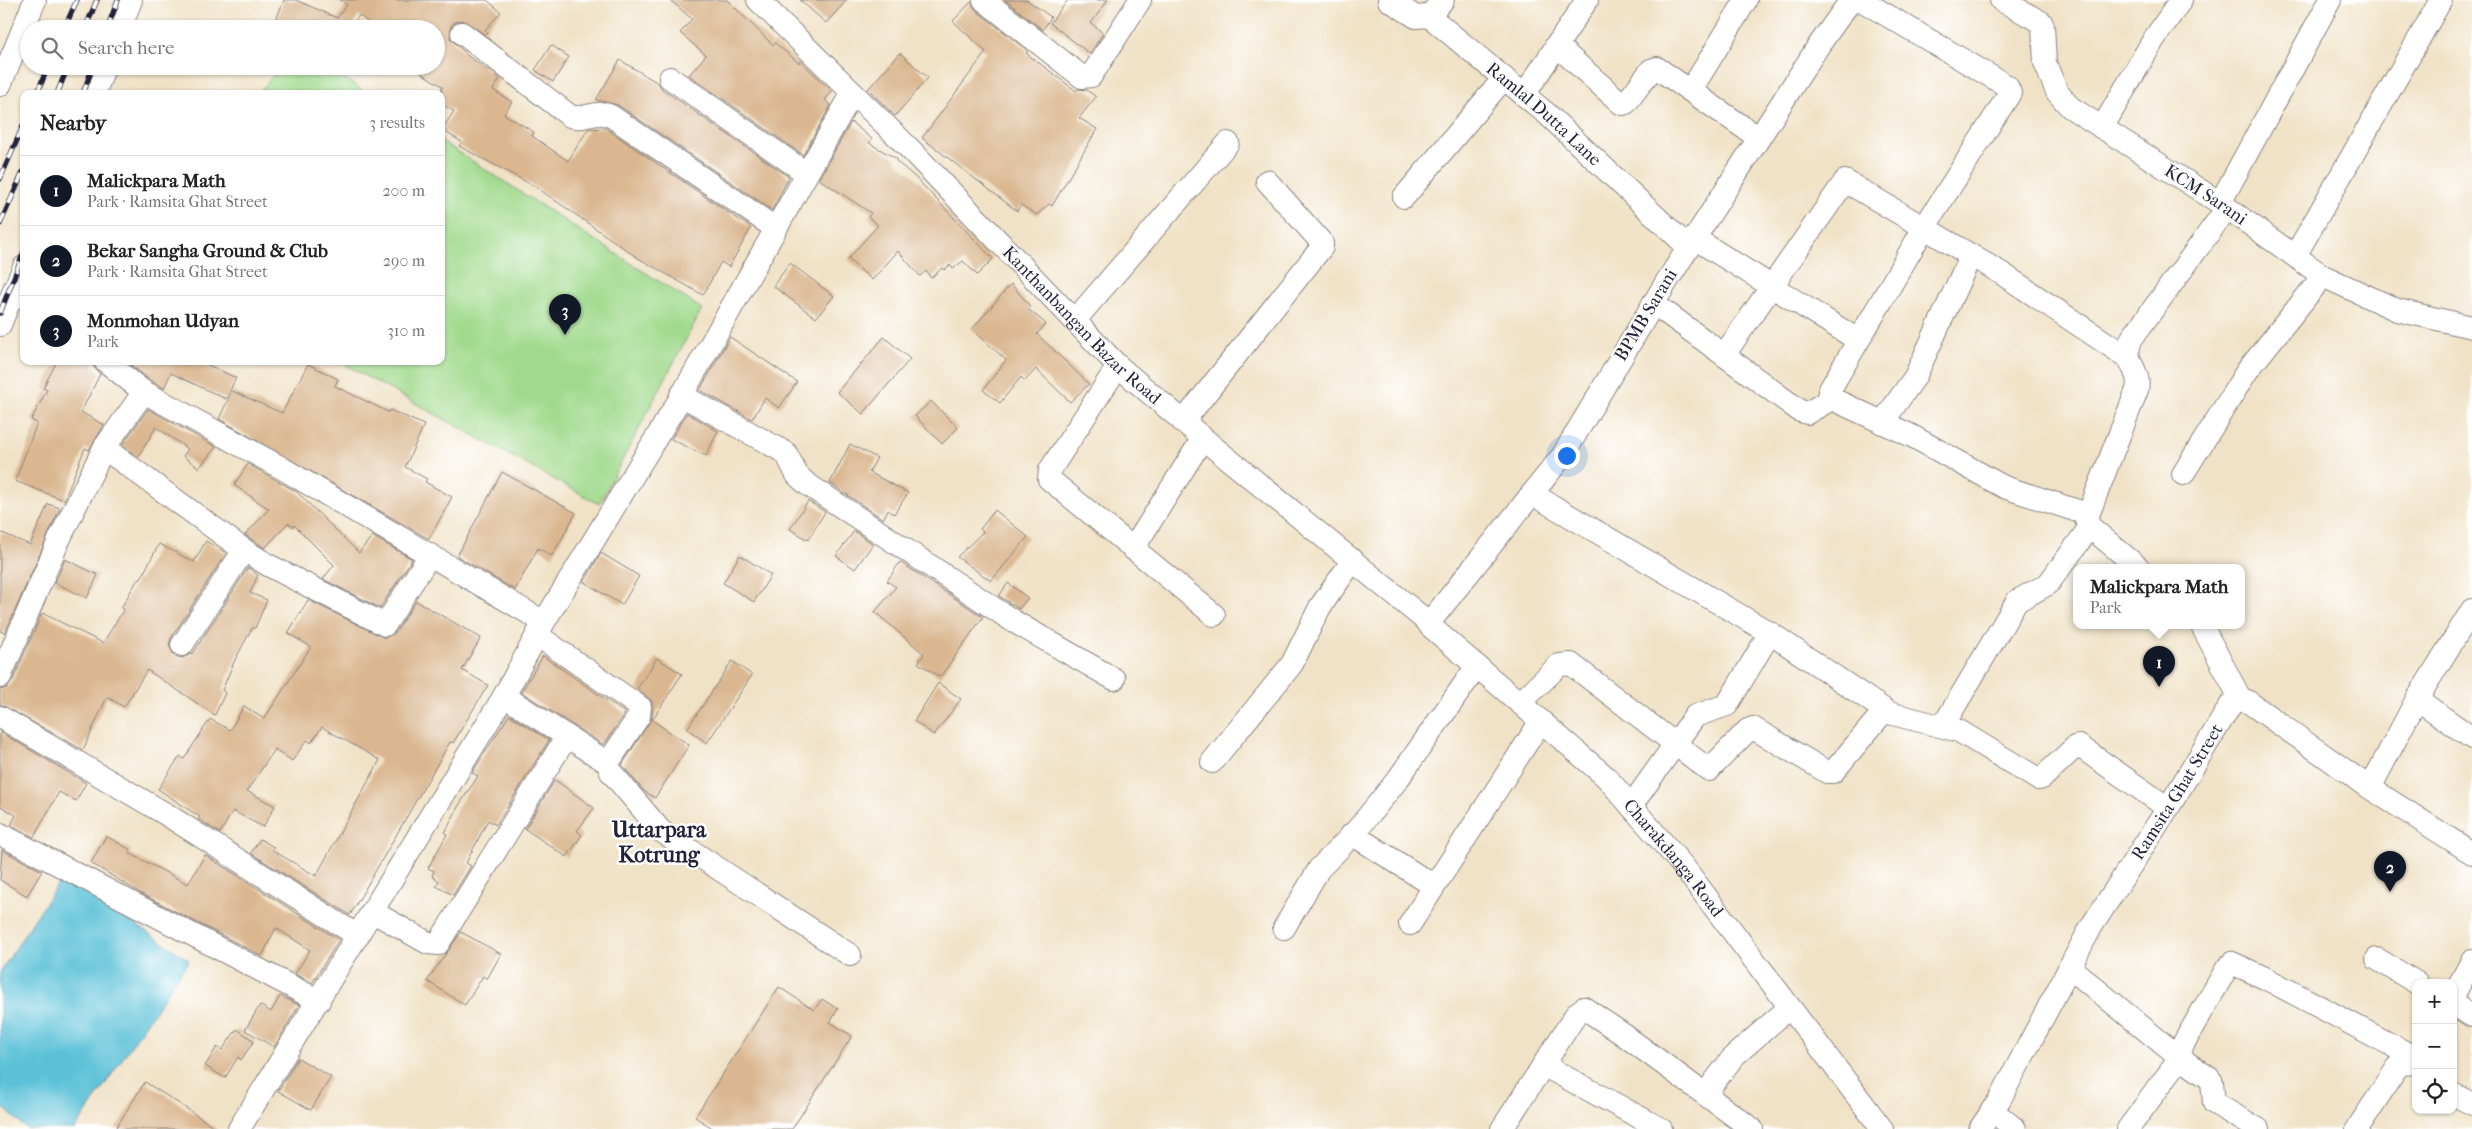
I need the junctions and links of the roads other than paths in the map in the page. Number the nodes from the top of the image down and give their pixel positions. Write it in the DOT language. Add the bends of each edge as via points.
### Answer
graph roads {
  1 [pos="35,0"];
  2 [pos="131,0"];
  3 [pos="758,0"];
  4 [pos="984,0"];
  5 [pos="1140,0"];
  6 [pos="1389,0"];
  7 [pos="1586,0"];
  8 [pos="1746,0"];
  9 [pos="1851,0"];
  10 [pos="1861,0"];
  11 [pos="2001,0"];
  12 [pos="2181,0"];
  13 [pos="2330,0"];
  14 [pos="2442,0"];
  15 [pos="1436,8"];
  16 [pos="27,20"];
  17 [pos="123,20"];
  18 [pos="462,34"];
  19 [pos="20,36"];
  20 [pos="1556,45"];
  21 [pos="101,75"];
  22 [pos="670,78"];
  23 [pos="1504,78"];
  24 [pos="0,85"];
  25 [pos="96,90"];
  26 [pos="1691,90"];
  27 [pos="852,94"];
  28 [pos="1524,95"];
  29 [pos="2102,128"];
  30 [pos="1759,138"];
  31 [pos="1228,142"];
  32 [pos="806,173"];
  33 [pos="1267,181"];
  34 [pos="1404,196"];
  35 [pos="2223,205"];
  36 [pos="775,228"];
  37 [pos="1924,228"];
  38 [pos="1691,242"];
  39 [pos="1971,255"];
  40 [pos="2295,256"];
  41 [pos="2323,276"];
  42 [pos="1772,287"];
  43 [pos="19,294"];
  44 [pos="1654,302"];
  45 [pos="1075,320"];
  46 [pos="0,325"];
  47 [pos="2472,327"];
  48 [pos="1858,340"];
  49 [pos="1724,355"];
  50 [pos="2127,357"];
  51 [pos="110,365"];
  52 [pos="1118,366"];
  53 [pos="144,392"];
  54 [pos="681,395"];
  55 [pos="1830,400"];
  56 [pos="1183,422"];
  57 [pos="1882,423"];
  58 [pos="1203,438"];
  59 [pos="104,448"];
  60 [pos="2183,474"];
  61 [pos="1532,494"];
  62 [pos="2089,520"];
  63 [pos="1133,549"];
  64 [pos="244,550"];
  65 [pos="430,555"];
  66 [pos="1353,560"];
  67 [pos="2135,564"];
  68 [pos="2472,610"];
  69 [pos="1214,615"];
  70 [pos="1430,622"];
  71 [pos="541,629"];
  72 [pos="2204,629"];
  73 [pos="1770,633"];
  74 [pos="182,645"];
  75 [pos="1477,666"];
  76 [pos="0,677"];
  77 [pos="1114,679"];
  78 [pos="504,696"];
  79 [pos="2418,699"];
  80 [pos="2241,700"];
  81 [pos="1520,703"];
  82 [pos="1885,710"];
  83 [pos="0,717"];
  84 [pos="1541,721"];
  85 [pos="1943,726"];
  86 [pos="567,736"];
  87 [pos="2472,738"];
  88 [pos="1674,745"];
  89 [pos="1212,762"];
  90 [pos="608,763"];
  91 [pos="2370,788"];
  92 [pos="1631,806"];
  93 [pos="2168,808"];
  94 [pos="0,834"];
  95 [pos="1352,834"];
  96 [pos="2472,853"];
  97 [pos="1434,886"];
  98 [pos="373,912"];
  99 [pos="1410,924"];
  100 [pos="1284,928"];
  101 [pos="358,936"];
  102 [pos="850,955"];
  103 [pos="2377,960"];
  104 [pos="2472,962"];
  105 [pos="2070,967"];
  106 [pos="2412,980"];
  107 [pos="2457,989"];
  108 [pos="319,1001"];
  109 [pos="2457,1007"];
  110 [pos="1789,1008"];
  111 [pos="2472,1016"];
  112 [pos="2180,1058"];
  113 [pos="2412,1064"];
  114 [pos="1543,1065"];
  115 [pos="1705,1094"];
  116 [pos="2457,1096"];
  117 [pos="2472,1104"];
  118 [pos="1992,1110"];
  119 [pos="239,1129"];
  120 [pos="1502,1129"];
  121 [pos="1661,1129"];
  122 [pos="1752,1129"];
  123 [pos="1882,1129"];
  124 [pos="1980,1129"];
  125 [pos="2015,1129"];
  126 [pos="2128,1129"];
  127 [pos="2258,1129"];
  128 [pos="2357,1129"];
  1 -- 16 [label="street"];
  2 -- 17 [label="street"];
  3 -- 27 [label="street, Kanthanbangan Bazar Road"];
  4 -- 5 [label="street" via="1082,78 1087,78 1092,76"];
  6 -- 15 [label="street, Ramlal Dutta Lane" via="1416,16"];
  7 -- 20 [label="street"];
  8 -- 26 [label="street"];
  9 -- 30 [label="street, BPMB Sarani"];
  10 -- 37 [label="street" via="2010,90"];
  11 -- 29 [label="street, KCM Sarani" via="2041,22 2045,31 2045,64 2057,92 2070,107"];
  12 -- 29 [label="street"];
  13 -- 35 [label="street"];
  14 -- 40 [label="street"];
  15 -- 23 [label="street, Ramlal Dutta Lane"];
  18 -- 36 [label="street" via="570,116 579,118 603,113 611,116"];
  19 -- 24 [label="street"];
  20 -- 26 [label="street" via="1622,104 1654,68"];
  20 -- 28 [label="street"];
  21 -- 25 [label="street"];
  22 -- 32 [label="street"];
  23 -- 28 [label="street, Ramlal Dutta Lane"];
  23 -- 34 [label="street"];
  26 -- 30 [label="street"];
  27 -- 32 [label="street"];
  27 -- 45 [label="street, Kanthanbangan Bazar Road" via="910,149"];
  28 -- 38 [label="street, Ramlal Dutta Lane"];
  29 -- 35 [label="street, KCM Sarani"];
  30 -- 38 [label="street, BPMB Sarani"];
  31 -- 45 [label="street"];
  32 -- 36 [label="street"];
  33 -- 56 [label="street" via="1322,243 1322,247"];
  35 -- 40 [label="street, KCM Sarani"];
  35 -- 50 [label="street" via="2132,338"];
  36 -- 54 [label="street"];
  37 -- 39 [label="street"];
  37 -- 42 [label="street" via="1843,182"];
  37 -- 48 [label="street"];
  38 -- 42 [label="street, Ramlal Dutta Lane"];
  38 -- 44 [label="street, BPMB Sarani"];
  39 -- 50 [label="street"];
  39 -- 57 [label="street" via="1915,377"];
  40 -- 41 [label="street, KCM Sarani"];
  41 -- 47 [label="street, KCM Sarani" via="2397,310"];
  41 -- 60 [label="street" via="2247,371"];
  42 -- 48 [label="street, Ramlal Dutta Lane"];
  42 -- 49 [label="street"];
  43 -- 46 [label="street"];
  44 -- 49 [label="street"];
  44 -- 61 [label="street, BPMB Sarani" via="1563,455"];
  45 -- 52 [label="street, Kanthanbangan Bazar Road"];
  48 -- 55 [label="street" via="1827,395"];
  49 -- 55 [label="street" via="1800,411 1807,413"];
  50 -- 62 [label="street" via="2138,378 2137,390"];
  51 -- 53 [label="street"];
  52 -- 56 [label="street, Kanthanbangan Bazar Road"];
  52 -- 63 [label="street" via="1049,475 1051,482"];
  53 -- 59 [label="street"];
  53 -- 65 [label="street" via="280,466"];
  54 -- 71 [label="street"];
  54 -- 77 [label="street" via="786,452 797,475 806,484 1013,621"];
  55 -- 57 [label="street"];
  56 -- 58 [label="street, Kanthanbangan Bazar Road"];
  57 -- 62 [label="street" via="2004,486"];
  58 -- 63 [label="street"];
  58 -- 66 [label="street, Kanthanbangan Bazar Road"];
  59 -- 64 [label="street"];
  59 -- 76 [label="street" via="59,540"];
  61 -- 70 [label="street, BPMB Sarani"];
  61 -- 73 [label="street"];
  62 -- 67 [label="street"];
  62 -- 85 [label="street" via="2048,584 2017,601"];
  63 -- 69 [label="street"];
  64 -- 65 [label="street" via="385,625"];
  64 -- 74 [label="street"];
  65 -- 71 [label="street"];
  66 -- 70 [label="street, Kanthanbangan Bazar Road"];
  66 -- 89 [label="street" via="1323,601 1292,664"];
  68 -- 79 [label="street"];
  70 -- 75 [label="street, Charakdanga Road" via="1430,626"];
  71 -- 78 [label="street"];
  71 -- 90 [label="street" via="640,707 639,716"];
  72 -- 80 [label="street"];
  73 -- 82 [label="street"];
  73 -- 88 [label="street" via="1727,705 1695,716"];
  75 -- 81 [label="street, Charakdanga Road"];
  75 -- 95 [label="street" via="1398,779"];
  78 -- 86 [label="street"];
  78 -- 98 [label="street"];
  79 -- 87 [label="street"];
  79 -- 91 [label="street"];
  80 -- 91 [label="street" via="2247,701"];
  80 -- 93 [label="street, Ramsita Ghat Street" via="2230,706"];
  81 -- 84 [label="street, Charakdanga Road"];
  81 -- 88 [label="street" via="1559,665 1571,664"];
  82 -- 85 [label="street"];
  82 -- 88 [label="street" via="1833,772 1756,729 1748,730 1708,770"];
  83 -- 101 [label="street" via="164,813"];
  84 -- 92 [label="street, Charakdanga Road" via="1606,777"];
  84 -- 97 [label="street"];
  85 -- 93 [label="street" via="1959,731 2038,778 2079,746"];
  86 -- 90 [label="street"];
  86 -- 98 [label="street" via="438,944 428,943"];
  88 -- 92 [label="street"];
  90 -- 102 [label="street" via="611,772 661,831"];
  91 -- 96 [label="street"];
  92 -- 110 [label="street, Charakdanga Road" via="1683,866"];
  93 -- 105 [label="street, Ramsita Ghat Street" via="2091,927"];
  94 -- 108 [label="street"];
  95 -- 97 [label="street"];
  95 -- 100 [label="street" via="1319,869"];
  97 -- 99 [label="street"];
  98 -- 101 [label="street"];
  101 -- 108 [label="street"];
  103 -- 106 [label="street"];
  104 -- 107 [label="street"];
  105 -- 112 [label="street"];
  105 -- 118 [label="street, Ramsita Ghat Street"];
  108 -- 119 [label="street"];
  109 -- 111 [label="street"];
  110 -- 115 [label="street" via="1734,1056"];
  110 -- 123 [label="street, Charakdanga Road"];
  112 -- 113 [label="street" via="2182,1046 2227,968 2234,963 2266,978"];
  112 -- 126 [label="street"];
  112 -- 127 [label="street" via="2212,1081 2213,1102"];
  113 -- 128 [label="street" via="2397,1068"];
  114 -- 115 [label="street" via="1577,1013 1584,1008"];
  114 -- 120 [label="street"];
  114 -- 121 [label="street"];
  115 -- 122 [label="street"];
  116 -- 117 [label="street"];
  118 -- 124 [label="street, Ramsita Ghat Street"];
  118 -- 125 [label="street"];
}
